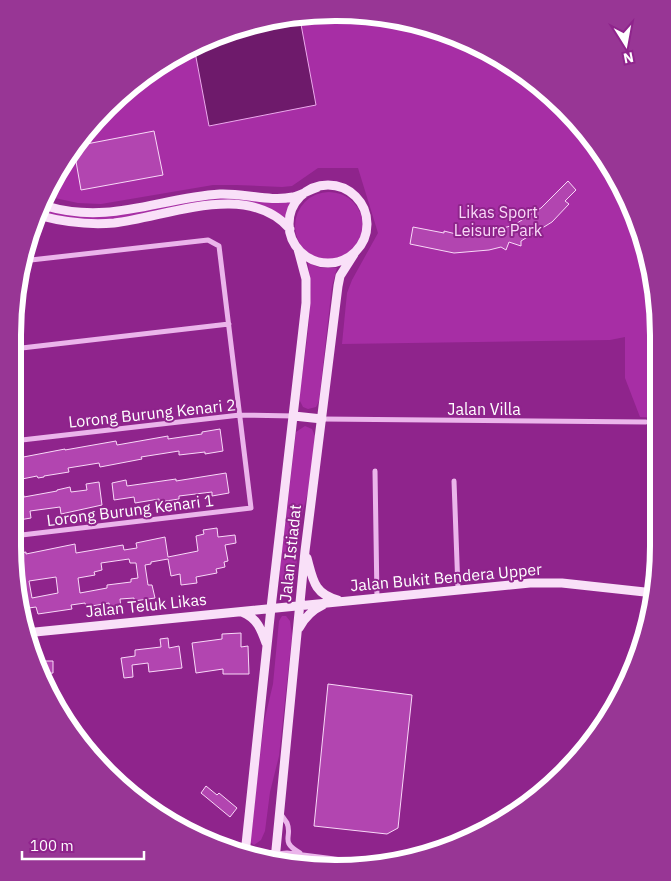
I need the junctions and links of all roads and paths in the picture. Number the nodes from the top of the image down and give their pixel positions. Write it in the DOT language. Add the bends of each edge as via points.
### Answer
graph roads {
  1 [pos="318,187"];
  2 [pos="49,207"];
  3 [pos="44,217"];
  4 [pos="290,229"];
  5 [pos="298,249"];
  6 [pos="354,254"];
  7 [pos="30,260"];
  8 [pos="229,324"];
  9 [pos="21,348"];
  10 [pos="240,415"];
  11 [pos="294,416"];
  12 [pos="322,419"];
  13 [pos="646,422"];
  14 [pos="21,440"];
  15 [pos="375,471"];
  16 [pos="454,481"];
  17 [pos="21,535"];
  18 [pos="304,551"];
  19 [pos="458,589"];
  20 [pos="646,592"];
  21 [pos="377,598"];
  22 [pos="343,601"];
  23 [pos="328,603"];
  24 [pos="300,605"];
  25 [pos="271,608"];
  26 [pos="239,611"];
  27 [pos="34,632"];
  28 [pos="297,632"];
  29 [pos="267,645"];
  30 [pos="279,813"];
  31 [pos="246,847"];
  32 [pos="275,854"];
  33 [pos="291,856"];
  34 [pos="306,856"];
  35 [pos="301,858"];
  36 [pos="339,860"];
  1 -- 2 [label="main road" via="289,197 220,194 112,212 79,212"];
  1 -- 4 [label="main road" via="296,203 290,216"];
  1 -- 6 [label="main road" via="344,189 363,206 367,231"];
  3 -- 4 [label="main road" via="85,223 113,223 203,206 241,204 265,210"];
  4 -- 5 [label="main road"];
  5 -- 6 [label="main road" via="319,262 332,263"];
  5 -- 11 [label="main road, Jalan Istiadat" via="307,290"];
  6 -- 12 [label="main road, Jalan Istiadat" via="340,276 338,286"];
  7 -- 8 [label="street" via="208,240 219,246"];
  8 -- 9 [label="street"];
  8 -- 10 [label="street"];
  10 -- 11 [label="street, Lorong Burung Kenari 2"];
  10 -- 14 [label="street, Lorong Burung Kenari 2"];
  10 -- 17 [label="street, Lorong Burung Kenari 1" via="251,508"];
  11 -- 12 [label="main road"];
  11 -- 25 [label="main road, Jalan Istiadat"];
  12 -- 13 [label="street, Jalan Villa"];
  12 -- 18 [label="main road, Jalan Istiadat"];
  15 -- 21 [label="street"];
  16 -- 19 [label="street"];
  18 -- 22 [label="main road" via="312,580 319,590 329,598"];
  18 -- 24 [label="main road, Jalan Istiadat"];
  19 -- 20 [label="main road, Jalan Bukit Bendera Upper" via="538,583"];
  19 -- 21 [label="main road, Jalan Bukit Bendera Upper"];
  21 -- 22 [label="main road, Jalan Bukit Bendera Upper"];
  22 -- 23 [label="main road, Jalan Bukit Bendera Upper"];
  23 -- 24 [label="main road, Jalan Bukit Bendera Upper"];
  23 -- 28 [label="main road" via="303,620"];
  24 -- 25 [label="main road, Jalan Bukit Bendera Upper"];
  24 -- 28 [label="main road, Jalan Istiadat"];
  25 -- 26 [label="main road, Jalan Teluk Likas"];
  25 -- 29 [label="main road, Jalan Istiadat"];
  26 -- 27 [label="main road, Jalan Teluk Likas"];
  26 -- 29 [label="main road" via="260,626"];
  28 -- 30 [label="main road, Jalan Istiadat"];
  29 -- 31 [label="main road, Jalan Istiadat"];
  30 -- 32 [label="main road, Jalan Istiadat"];
  30 -- 34 [label="street" via="288,824 289,845"];
  33 -- 34 [label="street"];
  34 -- 35 [label="street"];
  34 -- 36 [label="street"];
}
